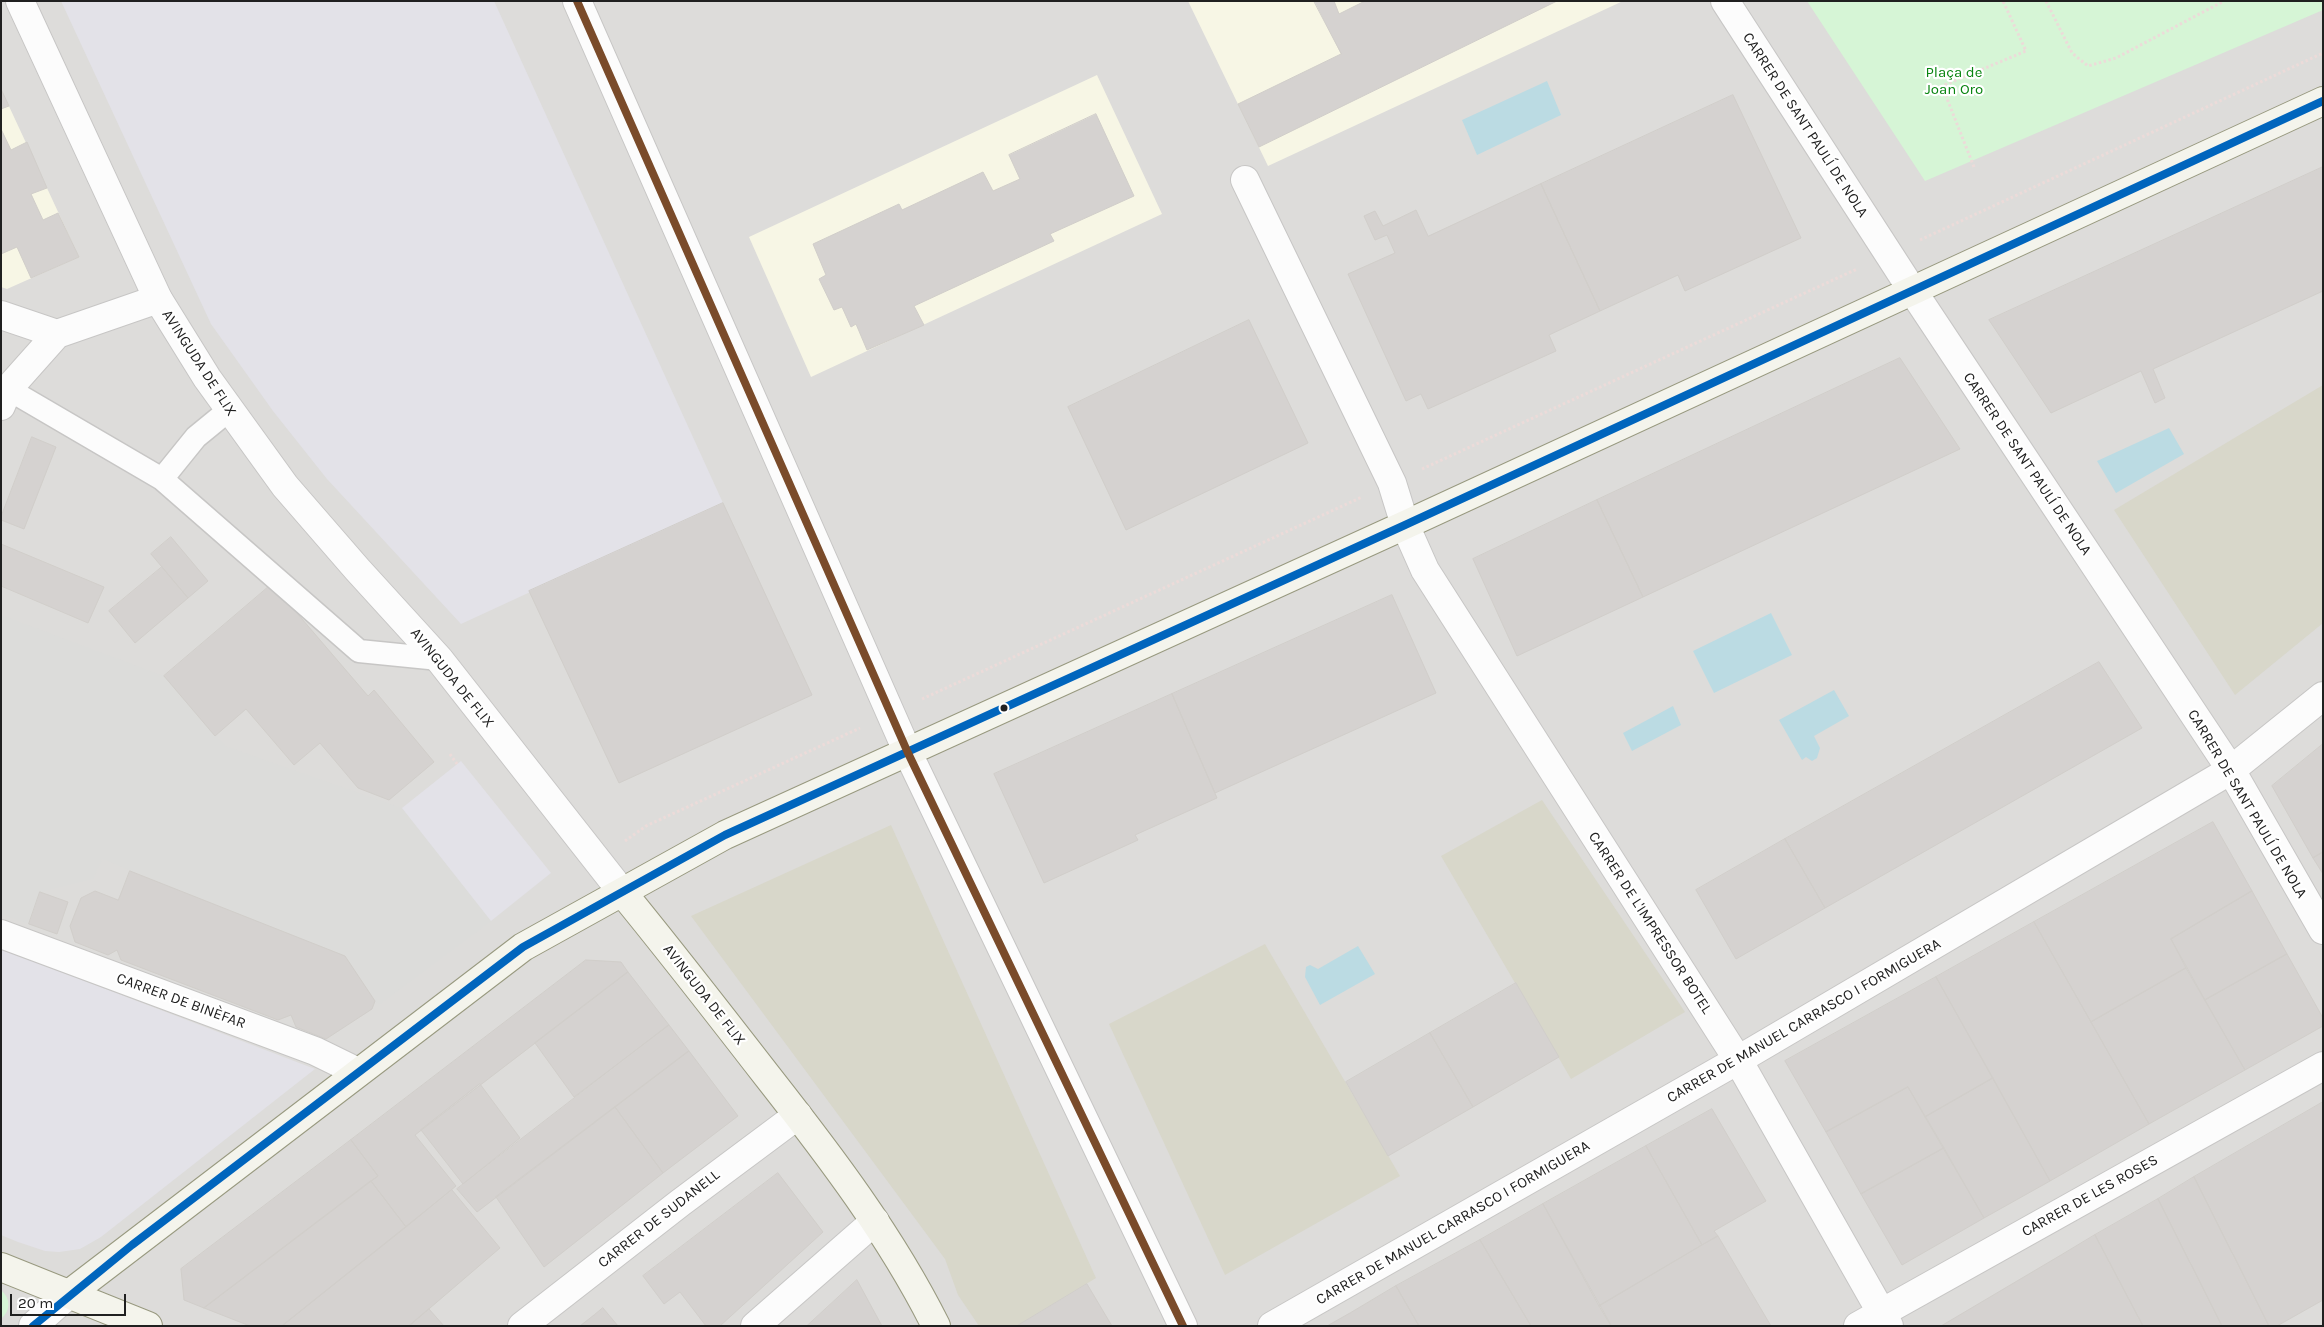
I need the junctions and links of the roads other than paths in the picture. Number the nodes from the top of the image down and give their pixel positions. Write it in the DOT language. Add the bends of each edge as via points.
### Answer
graph roads {
  1 [pos="20,1"];
  2 [pos="577,1"];
  3 [pos="1725,1"];
  4 [pos="2323,100"];
  5 [pos="1245,180"];
  6 [pos="1912,290"];
  7 [pos="158,299"];
  8 [pos="1,315"];
  9 [pos="57,334"];
  10 [pos="5,398"];
  11 [pos="229,410"];
  12 [pos="162,479"];
  13 [pos="1405,525"];
  14 [pos="439,658"];
  15 [pos="2323,696"];
  16 [pos="908,753"];
  17 [pos="2231,770"];
  18 [pos="622,892"];
  19 [pos="2323,930"];
  20 [pos="1,934"];
  21 [pos="1738,1060"];
  22 [pos="2323,1066"];
  23 [pos="358,1072"];
  24 [pos="798,1115"];
  25 [pos="875,1221"];
  26 [pos="1,1267"];
  27 [pos="69,1294"];
  28 [pos="1885,1319"];
  29 [pos="33,1326"];
  30 [pos="148,1326"];
  31 [pos="522,1326"];
  32 [pos="755,1326"];
  33 [pos="936,1326"];
  34 [pos="1183,1326"];
  35 [pos="1272,1326"];
  36 [pos="1858,1326"];
  1 -- 7 [label="street, AVINGUDA DE FLIX"];
  2 -- 16 [label="street"];
  3 -- 6 [label="street, CARRER DE SANT PAULÍ DE NOLA"];
  4 -- 6 [label="main road"];
  5 -- 13 [label="street, CARRER DE L'IMPRESSOR BOTEL" via="1392,483"];
  6 -- 13 [label="main road"];
  6 -- 17 [label="street, CARRER DE SANT PAULÍ DE NOLA"];
  7 -- 9 [label="street"];
  7 -- 11 [label="street, AVINGUDA DE FLIX" via="190,354"];
  8 -- 9 [label="street"];
  9 -- 10 [label="street"];
  10 -- 12 [label="lane"];
  11 -- 12 [label="lane" via="196,437"];
  11 -- 14 [label="street, AVINGUDA DE FLIX" via="285,486"];
  12 -- 14 [label="lane" via="359,651"];
  13 -- 16 [label="main road"];
  13 -- 21 [label="street, CARRER DE L'IMPRESSOR BOTEL" via="1425,570"];
  14 -- 18 [label="street, AVINGUDA DE FLIX"];
  15 -- 17 [label="street, CARRER DE MANUEL CARRASCO I FORMIGUERA"];
  16 -- 18 [label="main road" via="725,835"];
  16 -- 34 [label="street"];
  17 -- 19 [label="street, CARRER DE SANT PAULÍ DE NOLA"];
  17 -- 21 [label="street, CARRER DE MANUEL CARRASCO I FORMIGUERA"];
  18 -- 23 [label="main road" via="523,948"];
  18 -- 24 [label="main road, AVINGUDA DE FLIX"];
  20 -- 23 [label="street, CARRER DE BINÈFAR" via="315,1051"];
  21 -- 28 [label="street, CARRER DE L'IMPRESSOR BOTEL"];
  21 -- 35 [label="street, CARRER DE MANUEL CARRASCO I FORMIGUERA"];
  22 -- 28 [label="street, CARRER DE LES ROSES"];
  23 -- 27 [label="main road"];
  24 -- 25 [label="main road, AVINGUDA DE FLIX"];
  24 -- 31 [label="street, CARRER DE SUDANELL" via="680,1202"];
  25 -- 32 [label="street"];
  25 -- 33 [label="main road, AVINGUDA DE FLIX"];
  26 -- 27 [label="main road"];
  27 -- 29 [label="street"];
  27 -- 30 [label="main road"];
  28 -- 36 [label="street, CARRER DE LES ROSES"];
}
